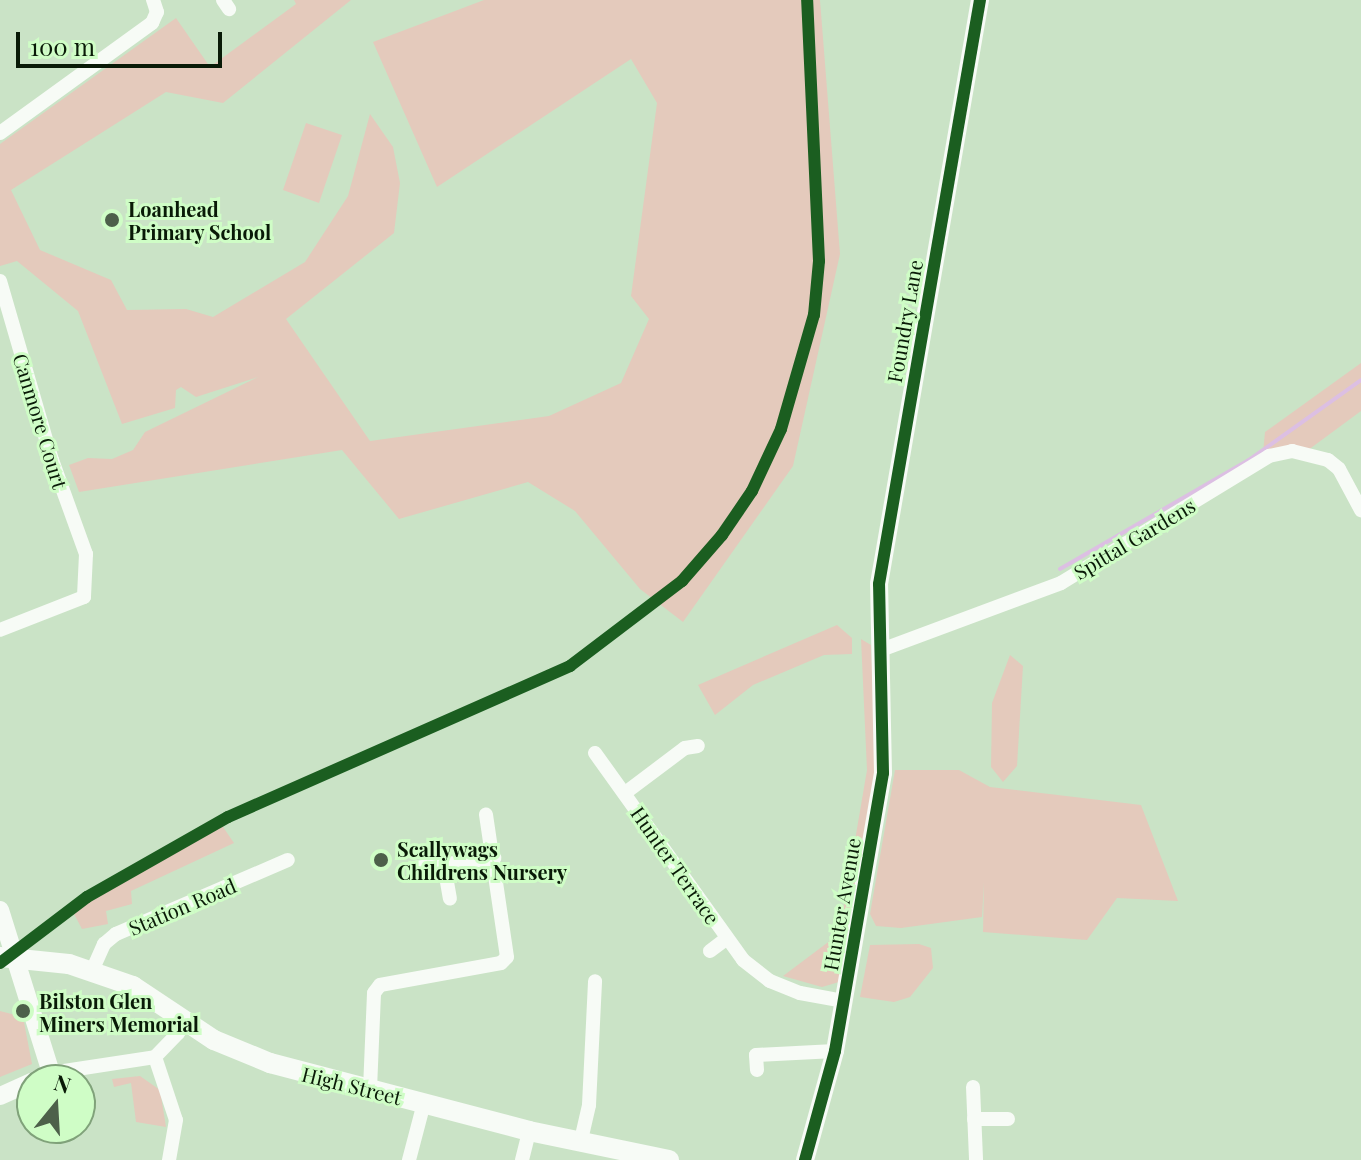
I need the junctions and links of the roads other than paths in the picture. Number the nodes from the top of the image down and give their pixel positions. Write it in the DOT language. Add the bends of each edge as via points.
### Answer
graph roads {
  1 [pos="153,0"];
  2 [pos="980,0"];
  3 [pos="0,133"];
  4 [pos="0,281"];
  5 [pos="1361,510"];
  6 [pos="0,630"];
  7 [pos="881,650"];
  8 [pos="698,746"];
  9 [pos="595,753"];
  10 [pos="625,793"];
  11 [pos="486,815"];
  12 [pos="494,858"];
  13 [pos="288,860"];
  14 [pos="444,865"];
  15 [pos="415,868"];
  16 [pos="450,898"];
  17 [pos="0,910"];
  18 [pos="727,938"];
  19 [pos="710,951"];
  20 [pos="8,956"];
  21 [pos="92,971"];
  22 [pos="598,988"];
  23 [pos="844,1001"];
  24 [pos="183,1019"];
  25 [pos="835,1051"];
  26 [pos="155,1057"];
  27 [pos="35,1064"];
  28 [pos="96,1068"];
  29 [pos="757,1070"];
  30 [pos="973,1087"];
  31 [pos="370,1089"];
  32 [pos="424,1103"];
  33 [pos="974,1119"];
  34 [pos="1008,1119"];
  35 [pos="529,1131"];
  36 [pos="581,1140"];
  37 [pos="169,1160"];
  38 [pos="409,1160"];
  39 [pos="522,1160"];
  40 [pos="669,1160"];
  41 [pos="805,1160"];
  42 [pos="976,1160"];
  1 -- 3 [label="street" via="157,12 152,23"];
  2 -- 7 [label="street, Foundry Lane" via="879,584"];
  4 -- 6 [label="street, Canmore Court" via="86,554 84,597"];
  5 -- 7 [label="street, Spittal Gardens" via="1339,469 1328,460 1292,451 1269,456 1061,583"];
  7 -- 23 [label="street, Hunter Avenue" via="883,773"];
  8 -- 10 [label="street, Hunter Terrace" via="685,748"];
  9 -- 10 [label="street, Hunter Terrace"];
  10 -- 18 [label="street, Hunter Terrace"];
  11 -- 12 [label="street"];
  12 -- 14 [label="street"];
  12 -- 31 [label="street" via="507,957 501,963 380,985 374,993"];
  13 -- 21 [label="street, Station Road" via="116,934 104,944"];
  14 -- 15 [label="street"];
  14 -- 16 [label="street"];
  17 -- 20 [label="street"];
  18 -- 19 [label="street, Hunter Terrace"];
  18 -- 23 [label="street, Hunter Terrace" via="743,960 770,981"];
  20 -- 21 [label="main road, High Street"];
  20 -- 27 [label="street"];
  21 -- 24 [label="main road, High Street" via="133,986"];
  22 -- 36 [label="street" via="589,1105"];
  23 -- 25 [label="street, Hunter Avenue"];
  24 -- 26 [label="street" via="178,1033"];
  24 -- 31 [label="main road, High Street" via="248,1055"];
  25 -- 29 [label="street" via="756,1055"];
  25 -- 41 [label="street, Hunter Avenue"];
  26 -- 28 [label="street"];
  26 -- 37 [label="street" via="176,1120"];
  30 -- 33 [label="street"];
  31 -- 32 [label="main road, High Street"];
  32 -- 35 [label="main road, High Street"];
  32 -- 38 [label="street"];
  33 -- 34 [label="street"];
  33 -- 42 [label="street"];
  35 -- 36 [label="main road, High Street"];
  35 -- 39 [label="street"];
  36 -- 40 [label="main road, High Street"];
}
